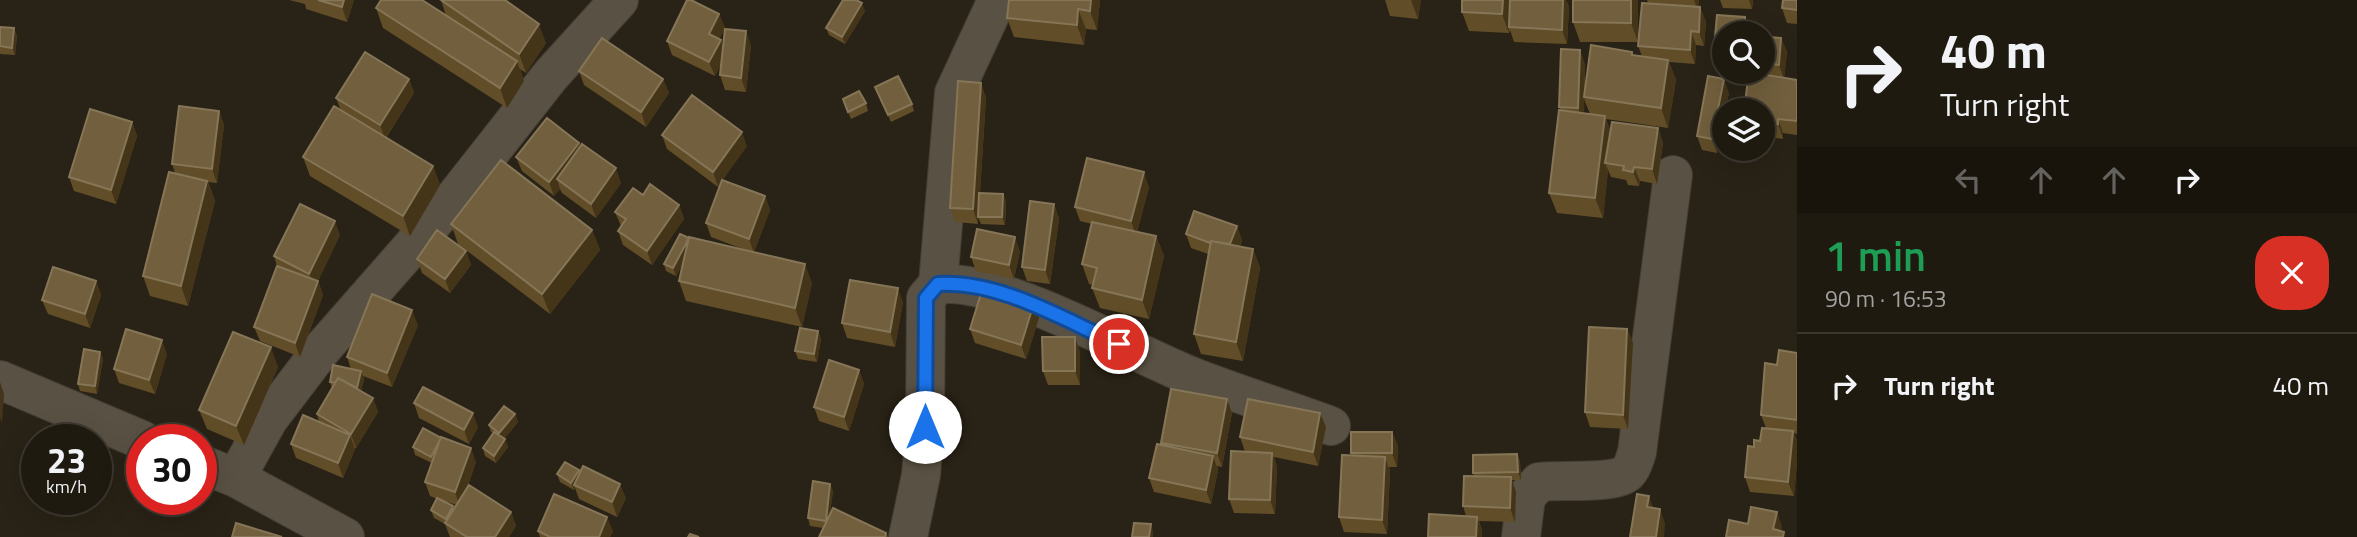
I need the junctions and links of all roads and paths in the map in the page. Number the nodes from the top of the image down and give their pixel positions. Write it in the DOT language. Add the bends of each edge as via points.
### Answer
graph roads {
  1 [pos="619,0"];
  2 [pos="997,0"];
  3 [pos="1673,175"];
  4 [pos="938,284"];
  5 [pos="0,380"];
  6 [pos="1331,426"];
  7 [pos="126,433"];
  8 [pos="217,470"];
  9 [pos="236,478"];
  10 [pos="345,537"];
  11 [pos="908,537"];
  12 [pos="1521,537"];
  1 -- 9 [label="street" via="322,349 268,420"];
  2 -- 4 [label="street" via="954,93"];
  3 -- 12 [label="street" via="1637,452 1630,471 1608,480 1539,481 1526,497"];
  4 -- 6 [label="street" via="958,283 1004,294 1187,374"];
  4 -- 11 [label="street" via="926,298 923,451"];
  5 -- 7 [label="street"];
  8 -- 9 [label="street"];
  9 -- 10 [label="street"];
}
